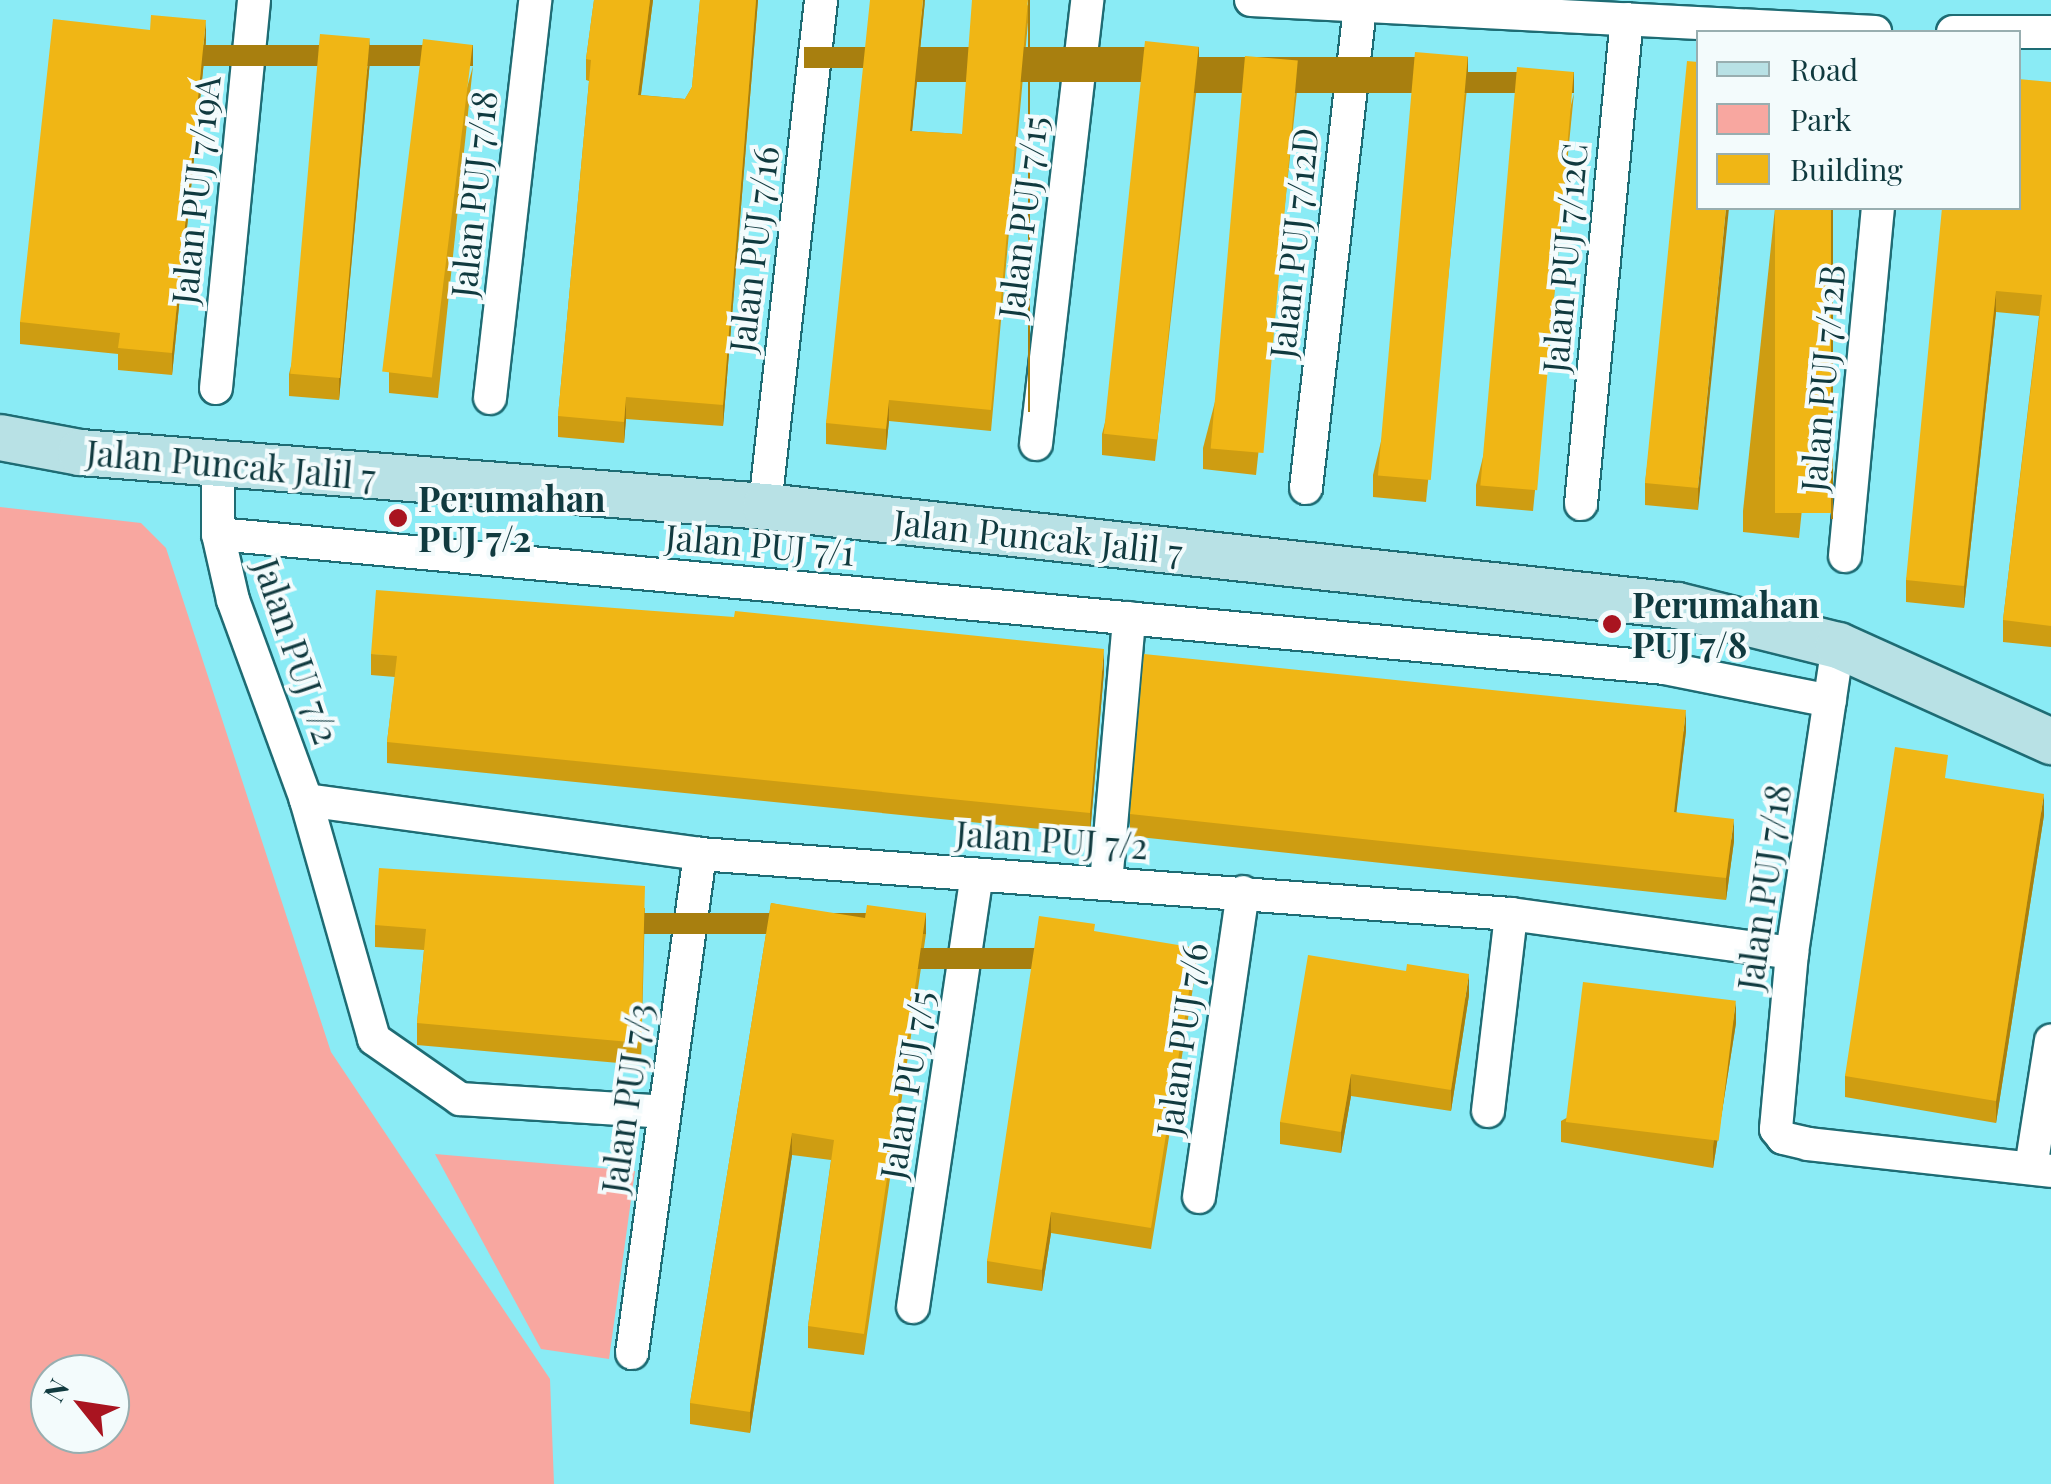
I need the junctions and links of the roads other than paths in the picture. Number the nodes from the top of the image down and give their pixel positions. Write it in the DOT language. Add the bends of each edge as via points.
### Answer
graph roads {
  1 [pos="254,0"];
  2 [pos="535,0"];
  3 [pos="822,0"];
  4 [pos="1087,0"];
  5 [pos="1251,0"];
  6 [pos="1360,7"];
  7 [pos="1627,19"];
  8 [pos="1837,30"];
  9 [pos="2021,32"];
  10 [pos="2051,32"];
  11 [pos="1878,210"];
  12 [pos="216,388"];
  13 [pos="490,398"];
  14 [pos="0,437"];
  15 [pos="1036,444"];
  16 [pos="218,466"];
  17 [pos="1306,488"];
  18 [pos="1580,504"];
  19 [pos="764,506"];
  20 [pos="218,534"];
  21 [pos="1845,556"];
  22 [pos="1129,618"];
  23 [pos="1838,645"];
  24 [pos="1830,701"];
  25 [pos="2051,741"];
  26 [pos="306,800"];
  27 [pos="700,854"];
  28 [pos="978,875"];
  29 [pos="1106,883"];
  30 [pos="1243,892"];
  31 [pos="1511,914"];
  32 [pos="1792,954"];
  33 [pos="2051,1040"];
  34 [pos="1488,1111"];
  35 [pos="664,1112"];
  36 [pos="2041,1170"];
  37 [pos="1198,1198"];
  38 [pos="913,1307"];
  39 [pos="632,1353"];
  1 -- 12 [label="street, Jalan PUJ 7/19A"];
  2 -- 13 [label="street, Jalan PUJ 7/18"];
  3 -- 19 [label="street, Jalan PUJ 7/16"];
  4 -- 15 [label="street, Jalan PUJ 7/15"];
  5 -- 6 [label="street"];
  6 -- 7 [label="street"];
  6 -- 17 [label="street, Jalan PUJ 7/12D"];
  7 -- 8 [label="street"];
  7 -- 18 [label="street, Jalan PUJ 7/12C"];
  9 -- 10 [label="street"];
  11 -- 21 [label="street, Jalan PUJ 7/12B"];
  14 -- 16 [label="street, Jalan Puncak Jalil 7"];
  16 -- 19 [label="street, Jalan Puncak Jalil 7"];
  16 -- 20 [label="street, Jalan PUJ 7/2"];
  19 -- 23 [label="street, Jalan Puncak Jalil 7" via="1677,606"];
  20 -- 22 [label="street, Jalan PUJ 7/1"];
  20 -- 26 [label="street, Jalan PUJ 7/2" via="232,600"];
  22 -- 24 [label="street, Jalan PUJ 7/1" via="1664,668"];
  22 -- 29 [label="street"];
  23 -- 24 [label="street, Jalan PUJ 7/18"];
  23 -- 25 [label="street, Jalan Puncak Jalil 7"];
  24 -- 32 [label="street, Jalan PUJ 7/18"];
  26 -- 27 [label="street, Jalan PUJ 7/2"];
  26 -- 35 [label="street, Jalan PUJ 7/2" via="374,1039 460,1099"];
  27 -- 28 [label="street, Jalan PUJ 7/2"];
  27 -- 35 [label="street, Jalan PUJ 7/3"];
  28 -- 29 [label="street, Jalan PUJ 7/2"];
  28 -- 38 [label="street, Jalan PUJ 7/5"];
  29 -- 30 [label="street, Jalan PUJ 7/2"];
  30 -- 31 [label="street, Jalan PUJ 7/2"];
  30 -- 37 [label="street, Jalan PUJ 7/6"];
  31 -- 32 [label="street, Jalan PUJ 7/2"];
  31 -- 34 [label="street"];
  32 -- 36 [label="street, Jalan PUJ 7/18" via="1776,1129 1784,1138"];
  33 -- 36 [label="street"];
  35 -- 39 [label="street, Jalan PUJ 7/3"];
}
